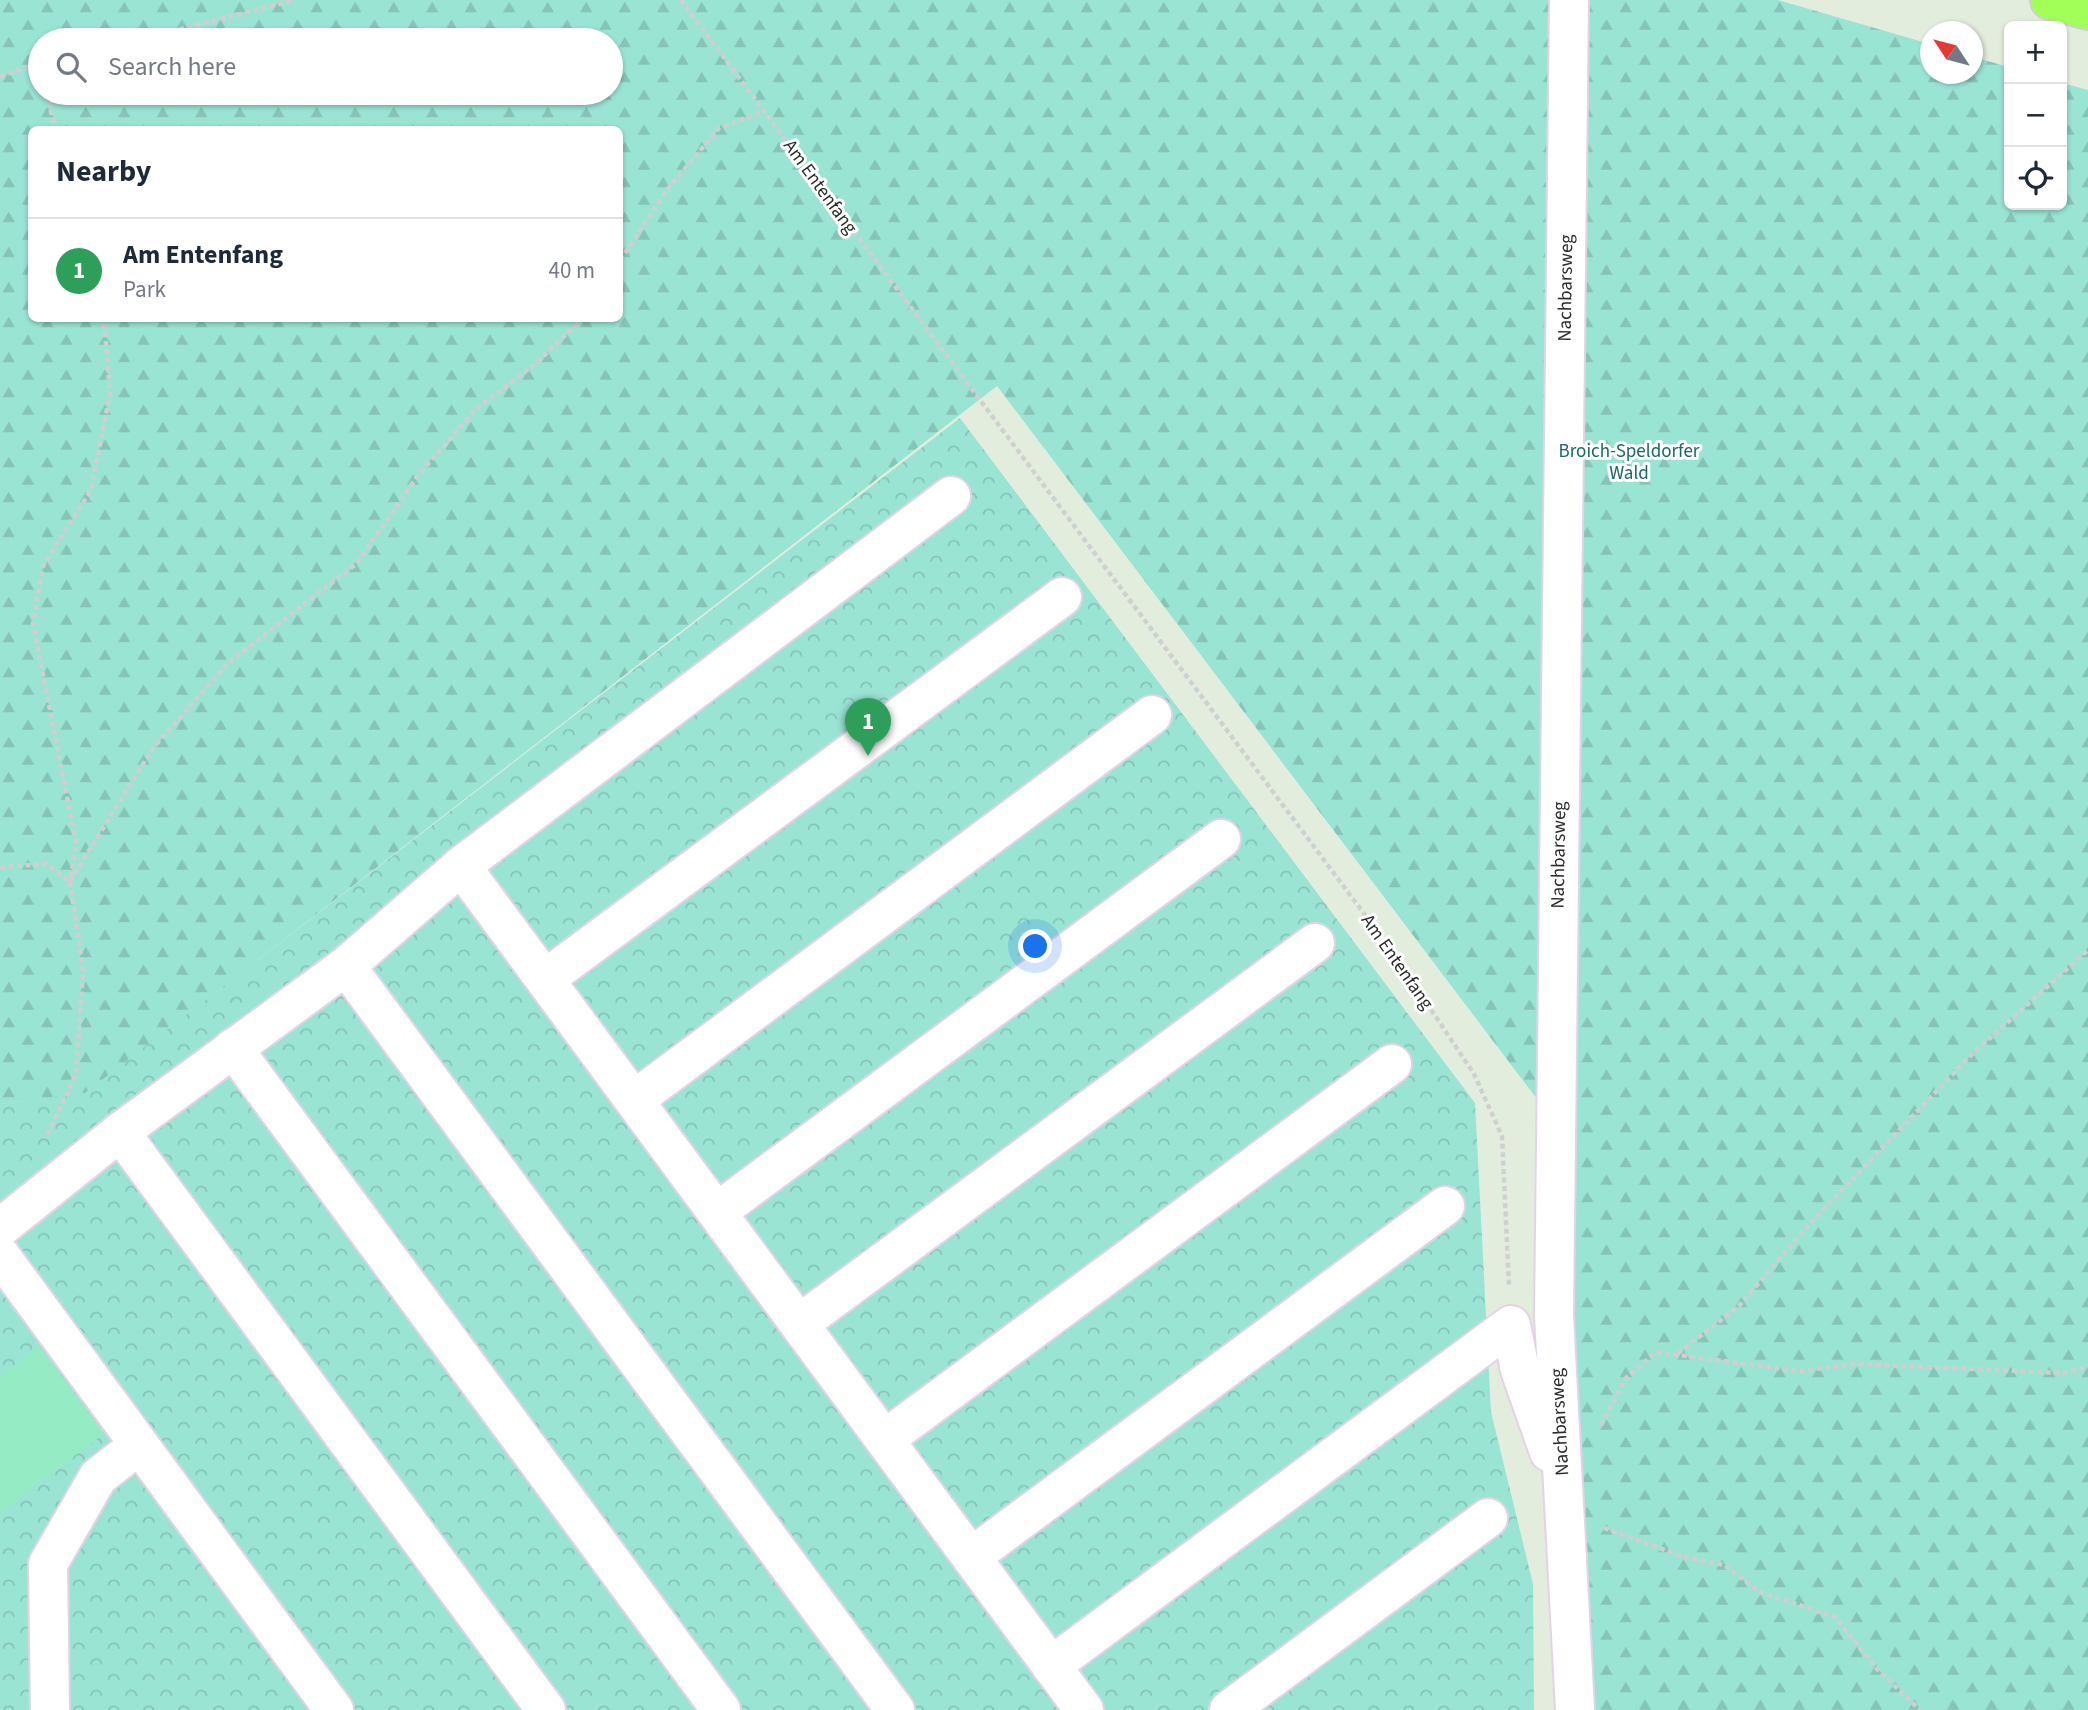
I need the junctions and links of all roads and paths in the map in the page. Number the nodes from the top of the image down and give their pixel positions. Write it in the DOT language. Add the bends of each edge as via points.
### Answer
graph roads {
  1 [pos="295,0"];
  2 [pos="681,0"];
  3 [pos="1569,0"];
  4 [pos="2050,0"];
  5 [pos="2088,10"];
  6 [pos="185,28"];
  7 [pos="28,68"];
  8 [pos="0,76"];
  9 [pos="50,105"];
  10 [pos="765,111"];
  11 [pos="56,126"];
  12 [pos="623,256"];
  13 [pos="104,322"];
  14 [pos="579,322"];
  15 [pos="951,496"];
  16 [pos="1062,597"];
  17 [pos="1152,715"];
  18 [pos="1221,839"];
  19 [pos="461,866"];
  20 [pos="0,867"];
  21 [pos="70,881"];
  22 [pos="1315,943"];
  23 [pos="2088,950"];
  24 [pos="346,965"];
  25 [pos="545,979"];
  26 [pos="233,1048"];
  27 [pos="1392,1064"];
  28 [pos="634,1100"];
  29 [pos="120,1132"];
  30 [pos="44,1142"];
  31 [pos="1445,1206"];
  32 [pos="717,1212"];
  33 [pos="0,1228"];
  34 [pos="0,1255"];
  35 [pos="799,1324"];
  36 [pos="1511,1325"];
  37 [pos="1677,1354"];
  38 [pos="2088,1367"];
  39 [pos="1595,1436"];
  40 [pos="885,1440"];
  41 [pos="139,1445"];
  42 [pos="1564,1494"];
  43 [pos="1488,1518"];
  44 [pos="971,1557"];
  45 [pos="1051,1666"];
  46 [pos="50,1710"];
  47 [pos="334,1710"];
  48 [pos="546,1710"];
  49 [pos="721,1710"];
  50 [pos="895,1710"];
  51 [pos="1084,1710"];
  52 [pos="1229,1710"];
  53 [pos="1575,1710"];
  54 [pos="1920,1710"];
  1 -- 6 [label="path"];
  2 -- 10 [label="path, Am Entenfang"];
  3 -- 42 [label="lane, Nachbarsweg" via="1553,1316"];
  4 -- 5 [label="highway"];
  7 -- 8 [label="path"];
  9 -- 11 [label="path"];
  10 -- 12 [label="path" via="719,128 667,190"];
  10 -- 36 [label="path, Am Entenfang" via="1392,951 1474,1074 1502,1136"];
  13 -- 21 [label="path" via="110,394 91,490 43,566 33,623 76,843"];
  14 -- 21 [label="path" via="534,365 476,409 419,474 356,564 228,663 153,748"];
  15 -- 19 [label="lane"];
  16 -- 25 [label="lane"];
  17 -- 28 [label="lane"];
  18 -- 32 [label="lane"];
  19 -- 24 [label="lane"];
  19 -- 25 [label="lane"];
  20 -- 21 [label="path" via="46,864"];
  21 -- 30 [label="path" via="83,970 76,1074"];
  22 -- 35 [label="lane"];
  23 -- 37 [label="path" via="1969,1057 1805,1229 1739,1306"];
  24 -- 26 [label="lane"];
  24 -- 50 [label="lane"];
  25 -- 28 [label="lane"];
  26 -- 29 [label="lane"];
  26 -- 49 [label="lane"];
  27 -- 40 [label="lane"];
  28 -- 32 [label="lane"];
  29 -- 33 [label="lane"];
  29 -- 48 [label="lane"];
  31 -- 44 [label="lane"];
  32 -- 35 [label="lane"];
  34 -- 41 [label="lane"];
  35 -- 40 [label="lane"];
  36 -- 42 [label="lane" via="1520,1370"];
  36 -- 45 [label="lane"];
  37 -- 38 [label="path" via="1799,1371 1857,1364 2064,1373"];
  37 -- 39 [label="path" via="1656,1352 1626,1378"];
  40 -- 44 [label="lane"];
  41 -- 46 [label="lane" via="98,1477 48,1564"];
  41 -- 47 [label="lane"];
  42 -- 53 [label="lane, Nachbarsweg"];
  42 -- 54 [label="path" via="1598,1526 1684,1557 1724,1566 1760,1592 1835,1617 1877,1669"];
  43 -- 52 [label="lane"];
  44 -- 45 [label="lane"];
  45 -- 51 [label="lane"];
}
